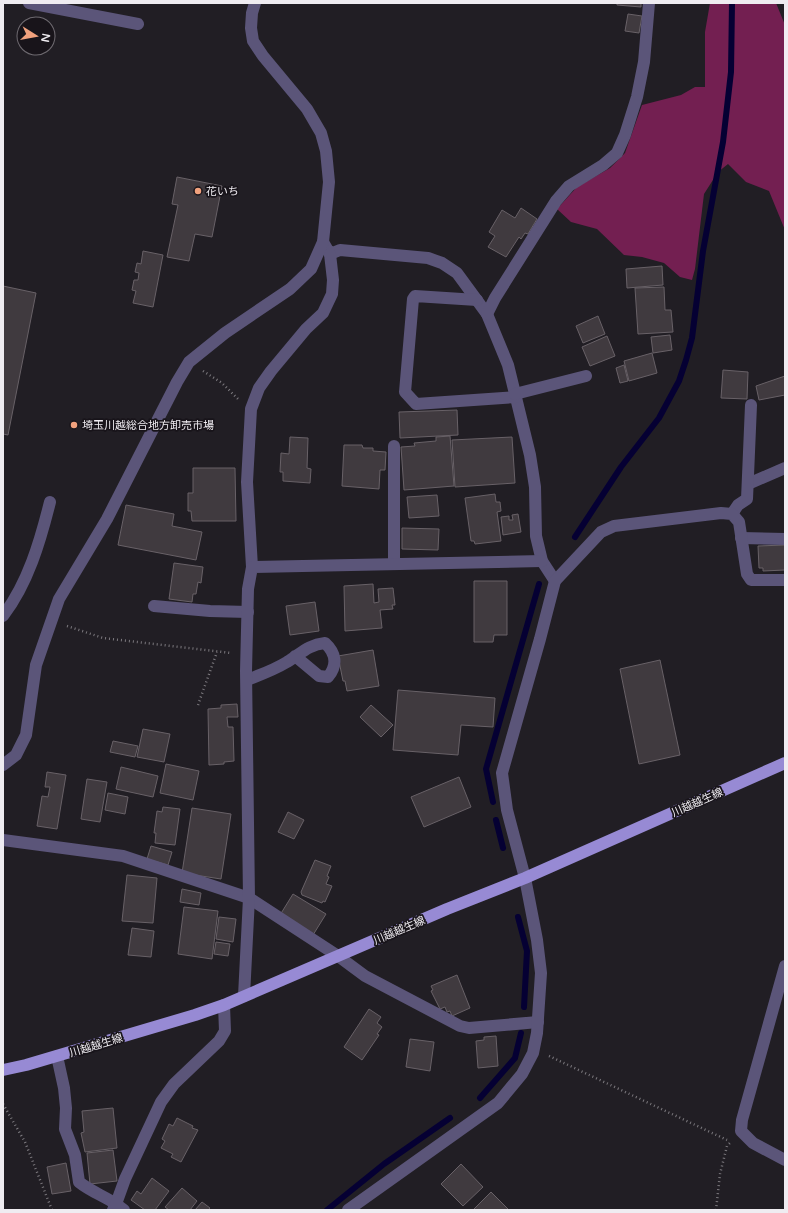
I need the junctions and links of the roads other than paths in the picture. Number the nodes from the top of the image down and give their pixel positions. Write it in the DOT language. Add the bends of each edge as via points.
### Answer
graph roads {
  1 [pos="29,3"];
  2 [pos="255,3"];
  3 [pos="649,3"];
  4 [pos="138,24"];
  5 [pos="323,242"];
  6 [pos="330,254"];
  7 [pos="476,300"];
  8 [pos="487,314"];
  9 [pos="586,376"];
  10 [pos="515,396"];
  11 [pos="751,405"];
  12 [pos="394,446"];
  13 [pos="785,468"];
  14 [pos="748,484"];
  15 [pos="50,502"];
  16 [pos="732,514"];
  17 [pos="741,538"];
  18 [pos="785,539"];
  19 [pos="542,561"];
  20 [pos="394,563"];
  21 [pos="252,566"];
  22 [pos="785,580"];
  23 [pos="555,581"];
  24 [pos="154,606"];
  25 [pos="248,612"];
  26 [pos="3,616"];
  27 [pos="295,656"];
  28 [pos="247,680"];
  29 [pos="785,763"];
  30 [pos="3,765"];
  31 [pos="3,840"];
  32 [pos="525,878"];
  33 [pos="249,898"];
  34 [pos="338,956"];
  35 [pos="785,966"];
  36 [pos="244,996"];
  37 [pos="224,1005"];
  38 [pos="538,1022"];
  39 [pos="57,1056"];
  40 [pos="3,1070"];
  41 [pos="785,1160"];
  42 [pos="118,1208"];
  43 [pos="350,1209"];
  1 -- 4 [label="street"];
  2 -- 5 [label="street" via="251,28 254,41 263,56 307,109 322,133 329,182"];
  3 -- 8 [label="street" via="644,62 625,135 617,153 569,186 556,201"];
  5 -- 6 [label="street"];
  5 -- 30 [label="street" via="311,269 290,289 225,333 190,362 177,382 107,519 59,599 36,665 26,735 16,755"];
  6 -- 7 [label="street" via="340,250 428,258 457,273"];
  6 -- 21 [label="street" via="332,294 323,313 271,371 260,388 252,409 247,482"];
  7 -- 8 [label="street"];
  7 -- 10 [label="street" via="415,296 405,392 416,404"];
  8 -- 10 [label="street" via="508,365"];
  9 -- 10 [label="street"];
  10 -- 19 [label="street" via="530,455 535,487 536,536"];
  11 -- 14 [label="street"];
  12 -- 20 [label="street"];
  13 -- 14 [label="street"];
  14 -- 16 [label="street" via="747,500 738,505"];
  15 -- 26 [label="street" via="31,566"];
  16 -- 17 [label="street" via="739,522"];
  16 -- 23 [label="street" via="721,513 614,526 601,532"];
  17 -- 18 [label="street"];
  17 -- 22 [label="street" via="747,574 751,580"];
  19 -- 20 [label="street"];
  19 -- 23 [label="street"];
  20 -- 21 [label="street"];
  21 -- 25 [label="street"];
  23 -- 32 [label="street" via="502,773 507,810"];
  24 -- 25 [label="street"];
  25 -- 28 [label="street"];
  27 -- 28 [label="street" via="266,673"];
  28 -- 33 [label="street"];
  29 -- 32 [label="main road, 川越越生線"];
  31 -- 33 [label="street" via="122,856"];
  32 -- 34 [label="main road, 川越越生線"];
  32 -- 38 [label="street" via="541,973"];
  33 -- 34 [label="street"];
  33 -- 36 [label="street"];
  34 -- 36 [label="main road, 川越越生線"];
  34 -- 38 [label="street" via="365,976 460,1026 470,1028"];
  35 -- 41 [label="street" via="741,1131 753,1143"];
  36 -- 37 [label="main road, 川越越生線"];
  37 -- 39 [label="main road, 川越越生線"];
  37 -- 42 [label="street" via="225,1031 219,1041 174,1084 161,1102 125,1179"];
  38 -- 43 [label="street" via="534,1049 522,1074 498,1103"];
  39 -- 40 [label="main road, 川越越生線"];
  39 -- 42 [label="street" via="64,1088 65,1129 75,1155 78,1182"];
}
